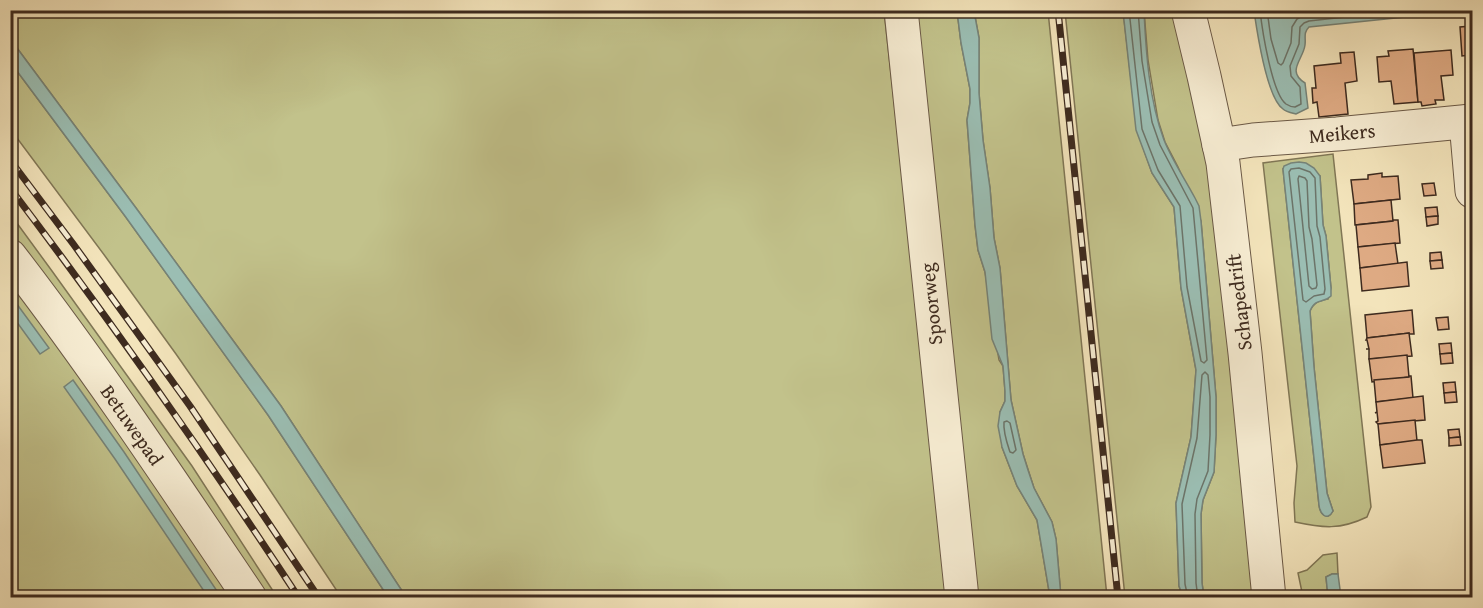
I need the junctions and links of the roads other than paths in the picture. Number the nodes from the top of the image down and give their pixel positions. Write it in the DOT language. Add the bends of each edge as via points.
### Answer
graph roads {
  1 [pos="901,10"];
  2 [pos="1188,10"];
  3 [pos="1469,121"];
  4 [pos="1219,145"];
  5 [pos="1473,191"];
  6 [pos="10,256"];
  7 [pos="250,597"];
  8 [pos="962,597"];
  9 [pos="1269,597"];
  1 -- 8 [label="street, Spoorweg"];
  2 -- 4 [label="street, Schapedrift"];
  3 -- 4 [label="street, Meikers"];
  3 -- 5 [label="street, Meikers"];
  4 -- 9 [label="street, Schapedrift" via="1244,342"];
  6 -- 7 [label="street, Betuwepad" via="152,452"];
}
